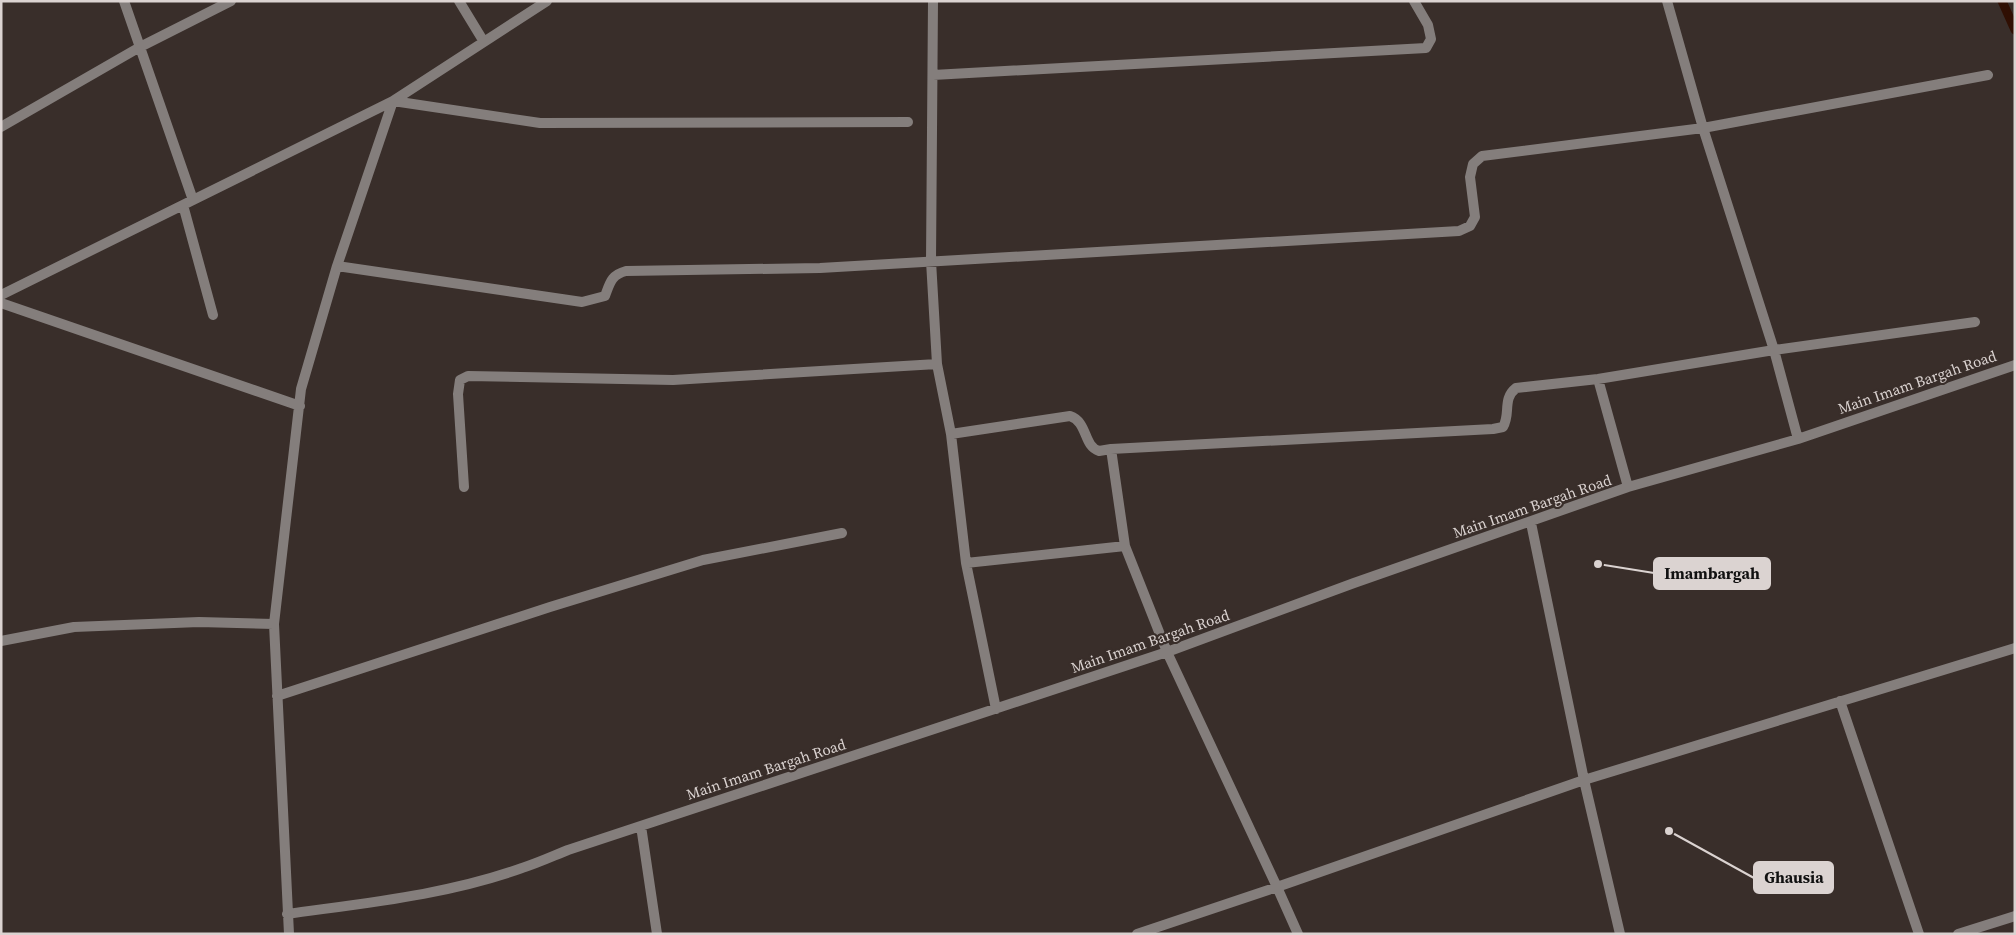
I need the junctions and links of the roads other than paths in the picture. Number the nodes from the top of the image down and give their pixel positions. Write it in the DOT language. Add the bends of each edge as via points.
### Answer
graph roads {
  1 [pos="124,1"];
  2 [pos="231,1"];
  3 [pos="459,1"];
  4 [pos="547,1"];
  5 [pos="934,1"];
  6 [pos="1414,1"];
  7 [pos="1667,1"];
  8 [pos="484,42"];
  9 [pos="140,47"];
  10 [pos="933,75"];
  11 [pos="1988,75"];
  12 [pos="392,101"];
  13 [pos="908,122"];
  14 [pos="1,127"];
  15 [pos="1703,128"];
  16 [pos="193,200"];
  17 [pos="183,205"];
  18 [pos="931,262"];
  19 [pos="337,266"];
  20 [pos="1,296"];
  21 [pos="1,303"];
  22 [pos="213,315"];
  23 [pos="1975,322"];
  24 [pos="1774,350"];
  25 [pos="936,364"];
  26 [pos="2015,365"];
  27 [pos="1598,379"];
  28 [pos="300,406"];
  29 [pos="951,434"];
  30 [pos="1798,439"];
  31 [pos="1111,449"];
  32 [pos="464,487"];
  33 [pos="1628,487"];
  34 [pos="1531,523"];
  35 [pos="842,533"];
  36 [pos="1125,546"];
  37 [pos="966,563"];
  38 [pos="274,624"];
  39 [pos="1,641"];
  40 [pos="2015,648"];
  41 [pos="1167,652"];
  42 [pos="277,696"];
  43 [pos="1840,701"];
  44 [pos="996,709"];
  45 [pos="1584,780"];
  46 [pos="641,826"];
  47 [pos="1277,887"];
  48 [pos="287,914"];
  49 [pos="2015,916"];
  50 [pos="1988,929"];
  51 [pos="289,934"];
  52 [pos="657,934"];
  53 [pos="1137,934"];
  54 [pos="1298,934"];
  55 [pos="1620,934"];
  56 [pos="1919,934"];
  57 [pos="1958,934"];
  1 -- 9 [label="street"];
  2 -- 9 [label="street"];
  3 -- 8 [label="street"];
  4 -- 8 [label="street"];
  5 -- 10 [label="street"];
  6 -- 10 [label="street" via="1428,25 1431,39 1426,48"];
  7 -- 15 [label="street"];
  8 -- 12 [label="street"];
  9 -- 14 [label="street"];
  9 -- 16 [label="street"];
  10 -- 18 [label="street"];
  11 -- 15 [label="street"];
  12 -- 13 [label="street" via="540,123"];
  12 -- 16 [label="street"];
  12 -- 19 [label="street"];
  15 -- 18 [label="street" via="1482,156 1472,164 1470,177 1475,217 1470,226 1458,231"];
  15 -- 24 [label="street"];
  16 -- 17 [label="street"];
  17 -- 20 [label="street"];
  17 -- 22 [label="street"];
  18 -- 19 [label="street" via="820,268 626,271 611,279 605,296 582,302"];
  18 -- 25 [label="street"];
  19 -- 28 [label="street"];
  21 -- 28 [label="street"];
  23 -- 24 [label="street"];
  24 -- 27 [label="street"];
  24 -- 30 [label="street"];
  25 -- 29 [label="street"];
  25 -- 32 [label="street" via="673,380 468,376 460,380 458,394"];
  26 -- 30 [label="street, Main Imam Bargah Road"];
  27 -- 31 [label="street" via="1516,388 1508,398 1506,422 1503,427 1493,429"];
  27 -- 33 [label="street"];
  28 -- 38 [label="street"];
  29 -- 31 [label="street" via="1070,416 1082,423 1095,450"];
  29 -- 37 [label="street"];
  30 -- 33 [label="street, Main Imam Bargah Road"];
  31 -- 36 [label="street"];
  33 -- 34 [label="street, Main Imam Bargah Road"];
  34 -- 41 [label="street, Main Imam Bargah Road" via="1354,583"];
  34 -- 45 [label="street"];
  35 -- 42 [label="street" via="703,560"];
  36 -- 37 [label="street"];
  36 -- 41 [label="street"];
  37 -- 44 [label="street"];
  38 -- 39 [label="street" via="199,622 74,627"];
  38 -- 42 [label="street"];
  40 -- 43 [label="street"];
  41 -- 44 [label="street, Main Imam Bargah Road"];
  41 -- 47 [label="street"];
  42 -- 48 [label="street"];
  43 -- 45 [label="street"];
  43 -- 56 [label="street"];
  44 -- 46 [label="street, Main Imam Bargah Road"];
  45 -- 47 [label="street"];
  45 -- 55 [label="street"];
  46 -- 48 [label="street, Main Imam Bargah Road" via="521,869 461,885 375,903"];
  46 -- 52 [label="street"];
  47 -- 53 [label="street"];
  47 -- 54 [label="street"];
  48 -- 51 [label="street"];
  49 -- 50 [label="street"];
  50 -- 57 [label="street"];
}
